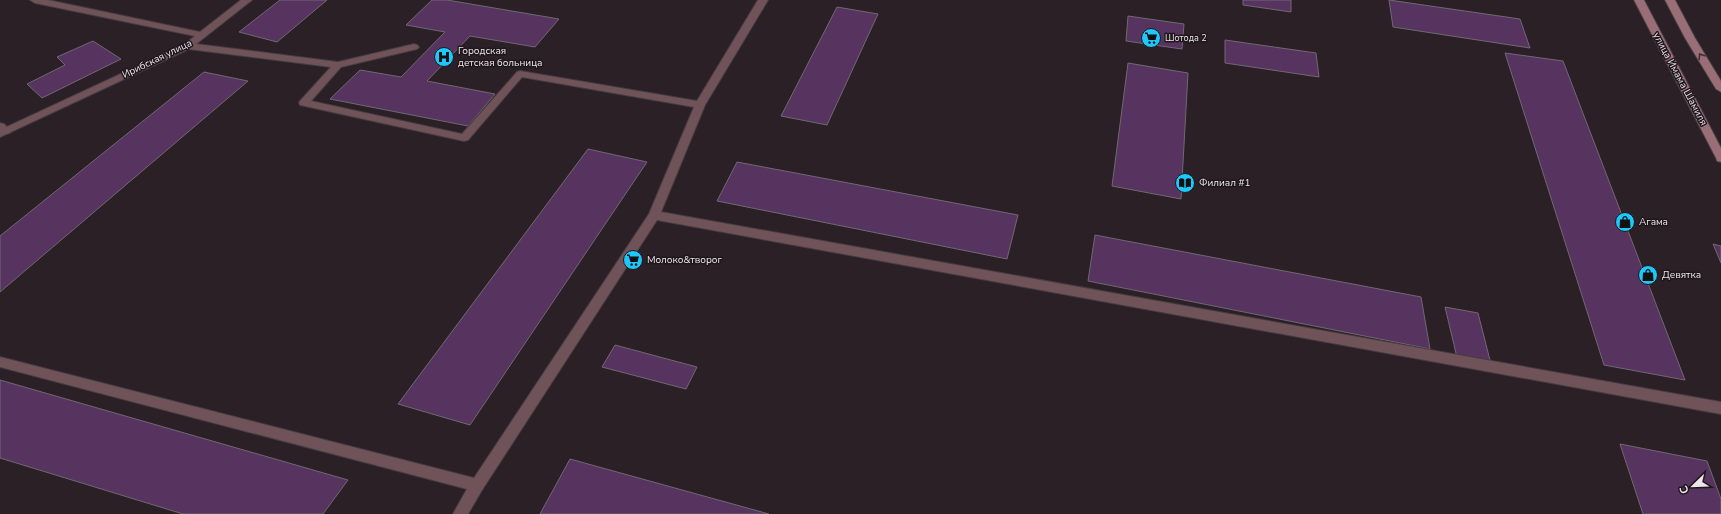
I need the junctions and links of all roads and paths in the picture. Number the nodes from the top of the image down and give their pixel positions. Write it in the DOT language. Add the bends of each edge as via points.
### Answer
graph roads {
  1 [pos="35,0"];
  2 [pos="247,0"];
  3 [pos="763,0"];
  4 [pos="1639,0"];
  5 [pos="1670,0"];
  6 [pos="202,35"];
  7 [pos="188,46"];
  8 [pos="414,47"];
  9 [pos="338,65"];
  10 [pos="1721,89"];
  11 [pos="700,105"];
  12 [pos="2,130"];
  13 [pos="1721,158"];
  14 [pos="654,215"];
  15 [pos="0,362"];
  16 [pos="1721,408"];
  17 [pos="477,485"];
  18 [pos="460,514"];
  1 -- 6 [label="street, Ирибская улица"];
  2 -- 6 [label="street"];
  3 -- 11 [label="street"];
  4 -- 13 [label="main road, улица Имама Шамиля"];
  10 -- 5 [label="main road, one-way"];
  6 -- 7 [label="street, Ирибская улица"];
  7 -- 9 [label="street"];
  7 -- 12 [label="street, Ирибская улица"];
  8 -- 9 [label="street"];
  9 -- 11 [label="street" via="304,103 464,138 520,74"];
  11 -- 14 [label="street"];
  14 -- 16 [label="street"];
  14 -- 17 [label="street"];
  15 -- 17 [label="street"];
  17 -- 18 [label="street"];
}
